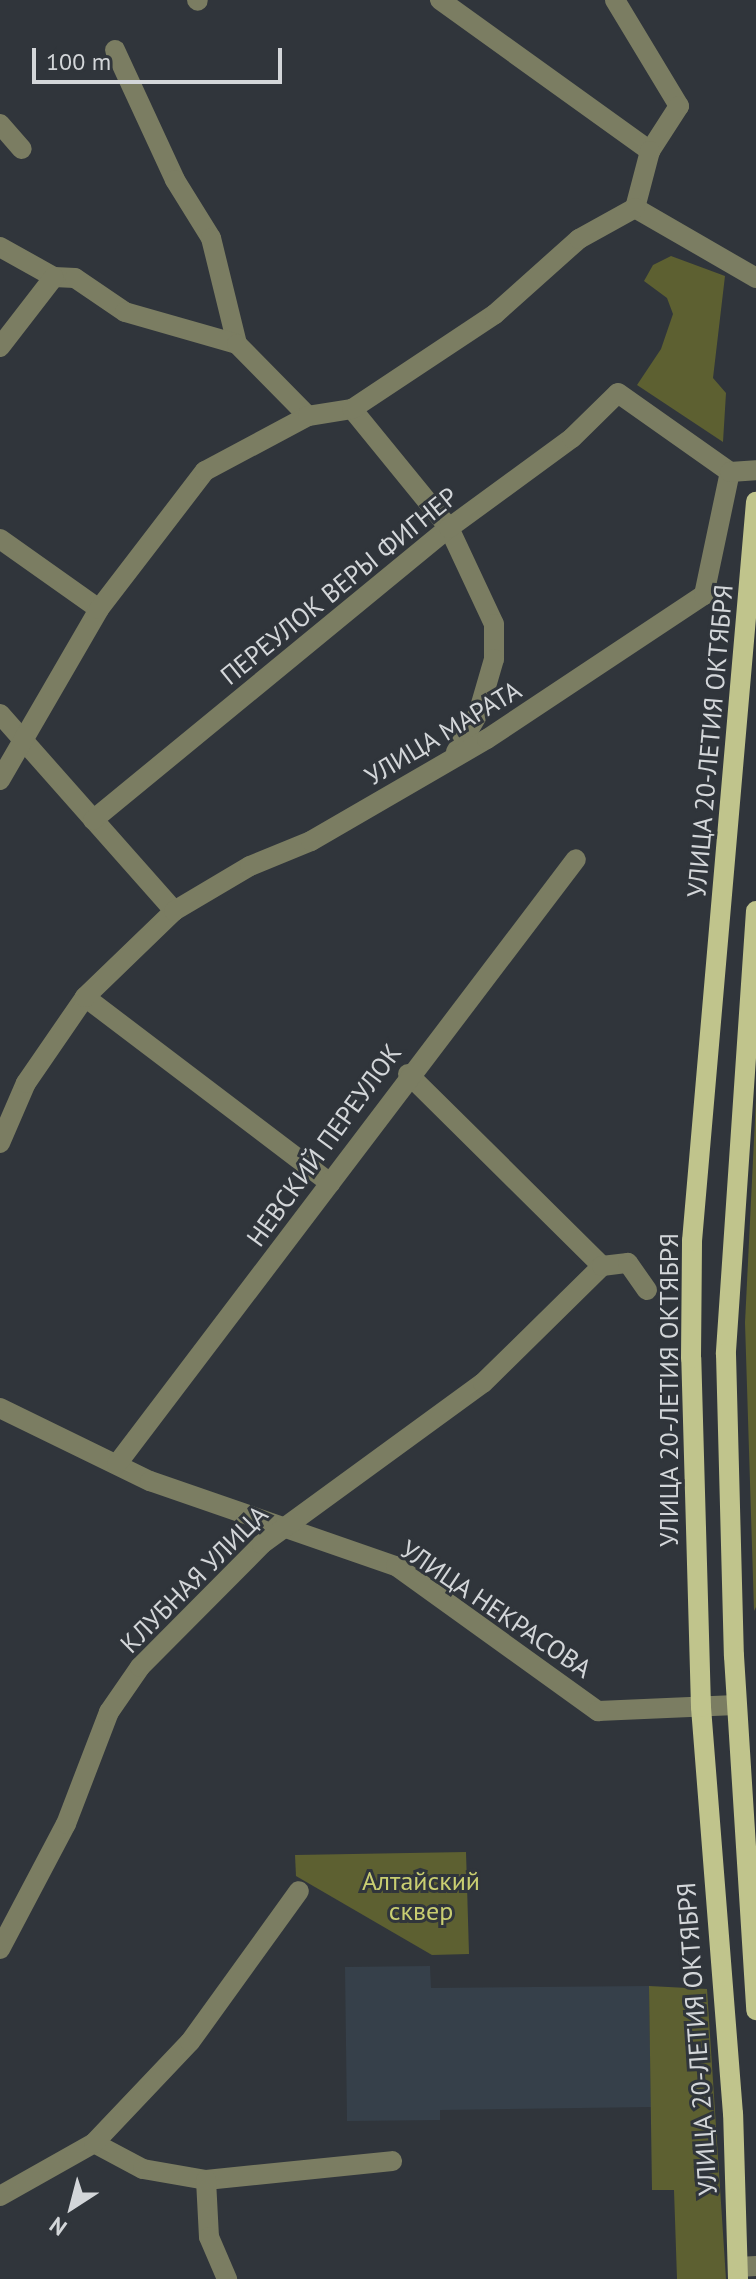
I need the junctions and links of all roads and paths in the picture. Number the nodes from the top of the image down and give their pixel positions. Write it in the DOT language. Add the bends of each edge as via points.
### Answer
graph roads {
  1 [pos="440,0"];
  2 [pos="615,0"];
  3 [pos="115,50"];
  4 [pos="0,124"];
  5 [pos="22,149"];
  6 [pos="650,151"];
  7 [pos="635,208"];
  8 [pos="0,247"];
  9 [pos="54,277"];
  10 [pos="756,278"];
  11 [pos="237,344"];
  12 [pos="0,347"];
  13 [pos="352,409"];
  14 [pos="308,416"];
  15 [pos="756,470"];
  16 [pos="730,472"];
  17 [pos="756,502"];
  18 [pos="449,528"];
  19 [pos="0,539"];
  20 [pos="99,609"];
  21 [pos="0,714"];
  22 [pos="22,733"];
  23 [pos="456,752"];
  24 [pos="0,780"];
  25 [pos="93,820"];
  26 [pos="576,859"];
  27 [pos="174,911"];
  28 [pos="756,911"];
  29 [pos="85,997"];
  30 [pos="408,1074"];
  31 [pos="0,1143"];
  32 [pos="330,1183"];
  33 [pos="602,1266"];
  34 [pos="647,1290"];
  35 [pos="0,1408"];
  36 [pos="117,1464"];
  37 [pos="279,1528"];
  38 [pos="736,1705"];
  39 [pos="701,1707"];
  40 [pos="299,1891"];
  41 [pos="0,1949"];
  42 [pos="756,2010"];
  43 [pos="94,2143"];
  44 [pos="392,2161"];
  45 [pos="206,2180"];
  46 [pos="0,2196"];
  47 [pos="744,2271"];
  48 [pos="227,2279"];
  1 -- 6 [label="street"];
  2 -- 6 [label="street" via="679,106"];
  3 -- 11 [label="street" via="175,180 211,238"];
  4 -- 5 [label="street"];
  6 -- 7 [label="street"];
  7 -- 10 [label="street"];
  7 -- 13 [label="street" via="579,239 495,314"];
  8 -- 9 [label="street"];
  9 -- 11 [label="street" via="75,278 125,312"];
  9 -- 12 [label="street"];
  11 -- 14 [label="street"];
  13 -- 14 [label="street"];
  13 -- 18 [label="street"];
  14 -- 20 [label="street" via="205,471"];
  15 -- 16 [label="street"];
  16 -- 18 [label="street, ПЕРЕУЛОК ВЕРЫ ФИГНЕР" via="618,393 572,438"];
  16 -- 23 [label="street, УЛИЦА МАРАТА" via="704,595 487,739"];
  17 -- 39 [label="main road, УЛИЦА 20-ЛЕТИЯ ОКТЯБРЯ" via="692,1241"];
  18 -- 23 [label="street" via="494,624 494,659 478,714"];
  18 -- 25 [label="street, ПЕРЕУЛОК ВЕРЫ ФИГНЕР"];
  19 -- 20 [label="street"];
  20 -- 22 [label="street"];
  21 -- 22 [label="street"];
  22 -- 24 [label="street"];
  22 -- 25 [label="street"];
  23 -- 27 [label="street, УЛИЦА МАРАТА" via="311,841 250,866"];
  25 -- 27 [label="street"];
  26 -- 30 [label="street, НЕВСКИЙ ПЕРЕУЛОК"];
  27 -- 29 [label="street, УЛИЦА МАРАТА"];
  28 -- 38 [label="main road" via="726,1354"];
  29 -- 31 [label="street, УЛИЦА МАРАТА" via="26,1083"];
  29 -- 32 [label="street"];
  30 -- 32 [label="street, НЕВСКИЙ ПЕРЕУЛОК"];
  30 -- 33 [label="street"];
  32 -- 36 [label="street, НЕВСКИЙ ПЕРЕУЛОК"];
  33 -- 34 [label="street" via="628,1263"];
  33 -- 37 [label="street, КЛУБНАЯ УЛИЦА" via="483,1383"];
  35 -- 36 [label="street, УЛИЦА НЕКРАСОВА"];
  36 -- 37 [label="street, УЛИЦА НЕКРАСОВА"];
  37 -- 39 [label="street, УЛИЦА НЕКРАСОВА" via="396,1566 598,1711"];
  37 -- 41 [label="street, КЛУБНАЯ УЛИЦА" via="140,1667 109,1712 66,1824"];
  38 -- 39 [label="street, УЛИЦА НЕКРАСОВА"];
  38 -- 42 [label="main road"];
  39 -- 47 [label="main road, УЛИЦА 20-ЛЕТИЯ ОКТЯБРЯ"];
  40 -- 43 [label="street" via="190,2042"];
  43 -- 45 [label="street" via="143,2169"];
  43 -- 46 [label="street"];
  44 -- 45 [label="street"];
  45 -- 48 [label="street" via="209,2237"];
}
